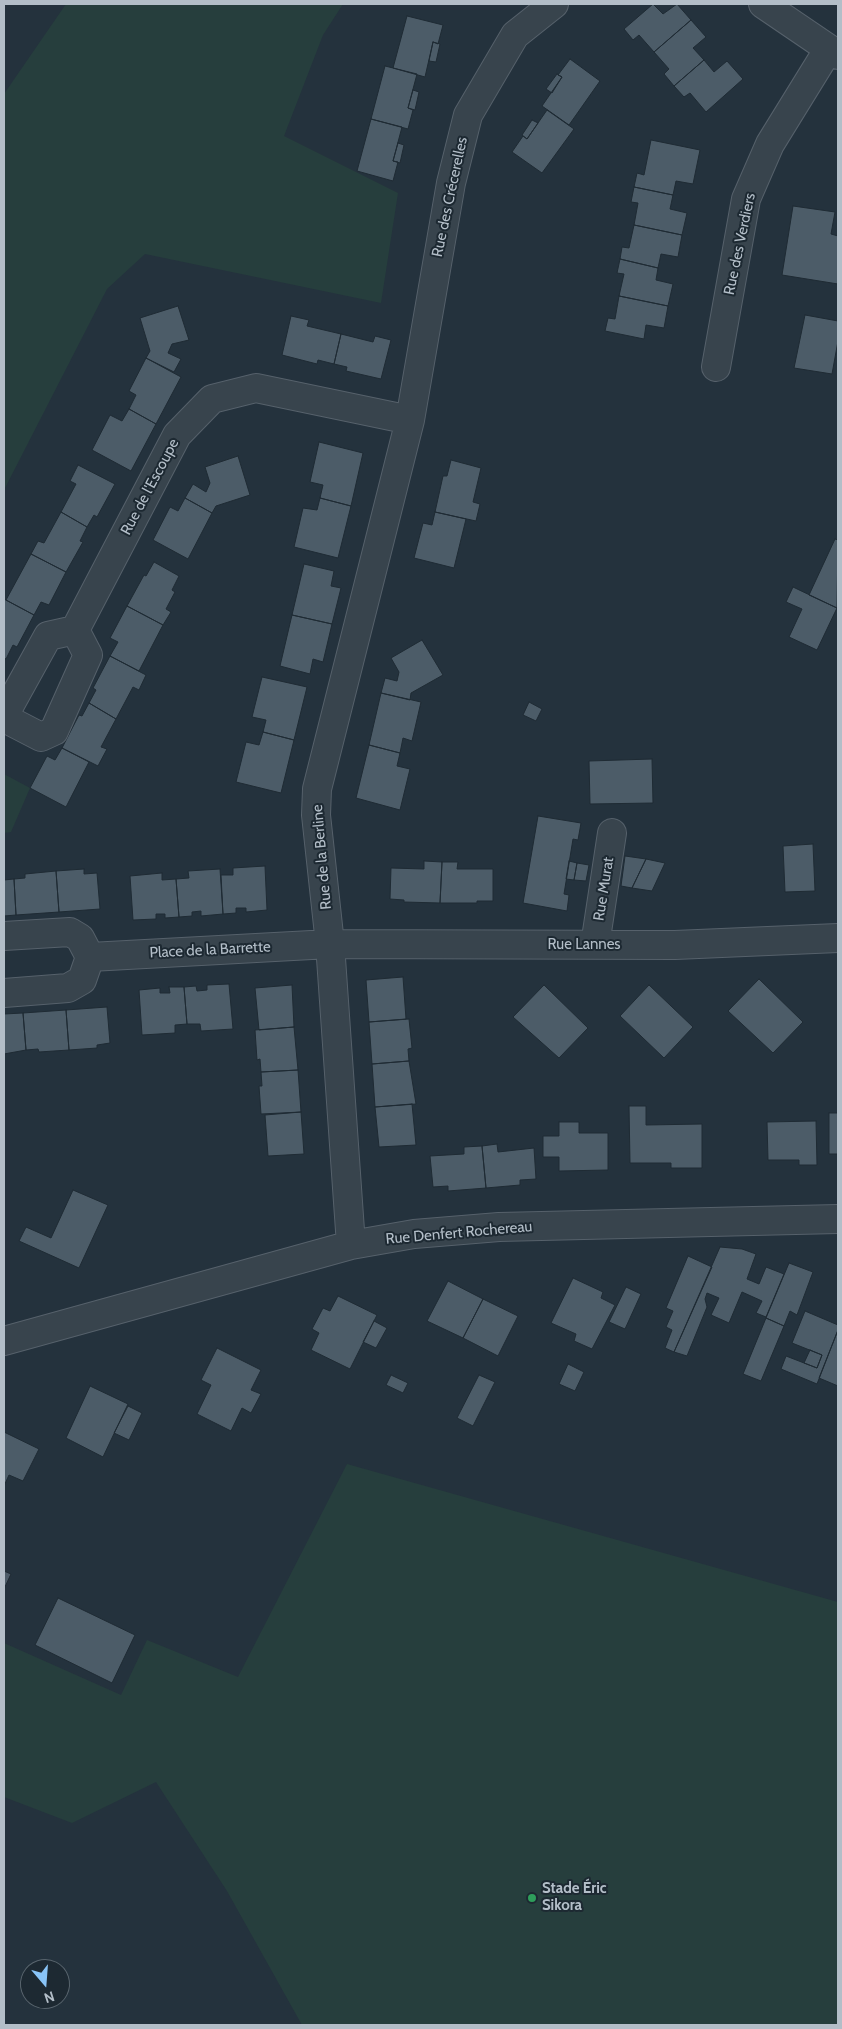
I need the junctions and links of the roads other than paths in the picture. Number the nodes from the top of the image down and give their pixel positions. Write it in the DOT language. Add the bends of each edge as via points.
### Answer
graph roads {
  1 [pos="554,4"];
  2 [pos="763,4"];
  3 [pos="833,52"];
  4 [pos="716,367"];
  5 [pos="410,420"];
  6 [pos="75,630"];
  7 [pos="612,833"];
  8 [pos="4,936"];
  9 [pos="838,938"];
  10 [pos="330,944"];
  11 [pos="595,945"];
  12 [pos="90,957"];
  13 [pos="4,993"];
  14 [pos="838,1219"];
  15 [pos="351,1244"];
  16 [pos="4,1341"];
  1 -- 5 [label="street, Rue des Crécerelles" via="515,35 468,115 451,184"];
  2 -- 3 [label="street"];
  3 -- 4 [label="street, Rue des Verdiers" via="770,144 746,199"];
  5 -- 6 [label="street, Rue de l'Escoupe" via="256,388 212,399 177,435"];
  5 -- 10 [label="street, Rue de la Berline" via="318,789 316,814"];
  7 -- 11 [label="street, Rue Murat"];
  8 -- 12 [label="street" via="70,932 80,938"];
  9 -- 11 [label="street, Rue Lannes"];
  10 -- 11 [label="street, Rue Lannes"];
  10 -- 12 [label="street, Place de la Barrette"];
  10 -- 15 [label="street, Rue de la Berline"];
  12 -- 13 [label="street" via="82,980 68,988"];
  14 -- 15 [label="street, Rue Denfert Rochereau" via="499,1227 414,1234"];
  15 -- 16 [label="street, Rue Denfert Rochereau"];
}
